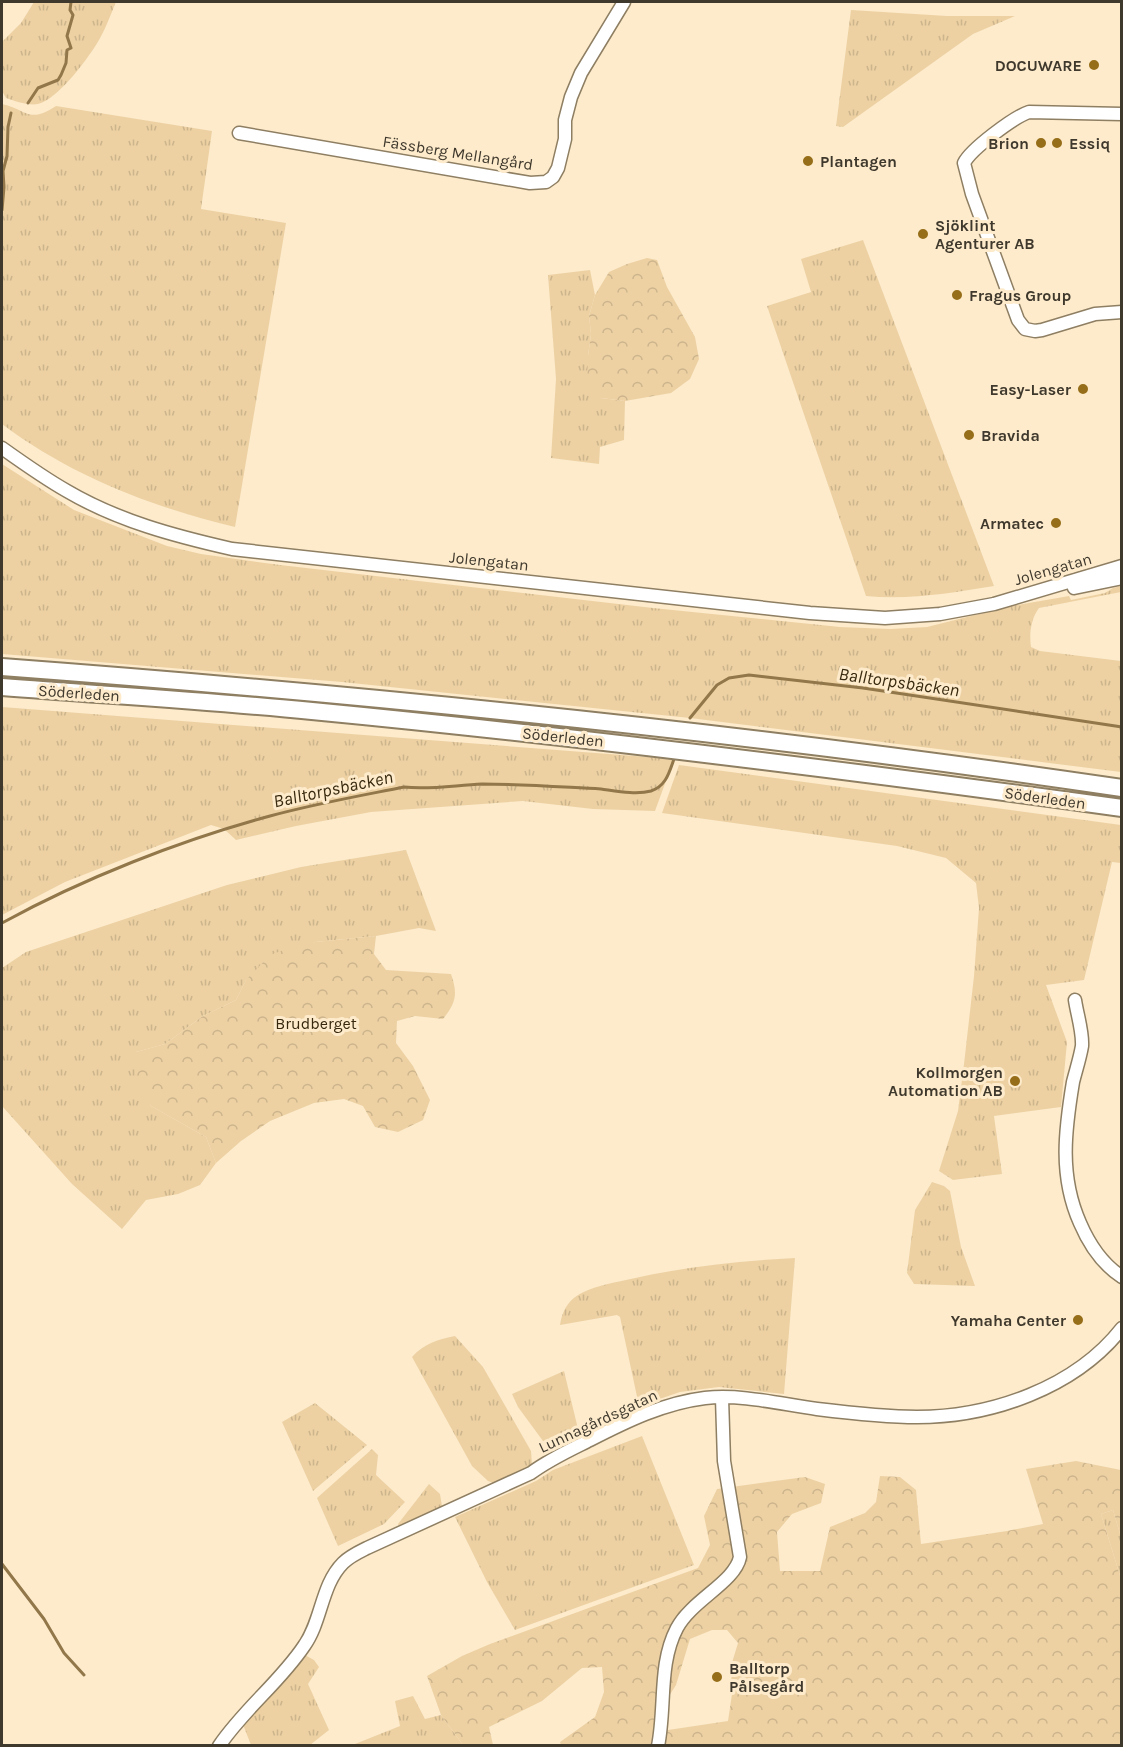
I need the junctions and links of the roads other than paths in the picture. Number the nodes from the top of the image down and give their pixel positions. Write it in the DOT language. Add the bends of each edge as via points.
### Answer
graph roads {
  1 [pos="624,2"];
  2 [pos="1122,114"];
  3 [pos="238,133"];
  4 [pos="1122,312"];
  5 [pos="2,448"];
  6 [pos="1122,566"];
  7 [pos="1122,578"];
  8 [pos="994,604"];
  9 [pos="2,667"];
  10 [pos="2,687"];
  11 [pos="1122,788"];
  12 [pos="1122,808"];
  13 [pos="1074,1000"];
  14 [pos="1122,1277"];
  15 [pos="1122,1328"];
  16 [pos="722,1398"];
  17 [pos="219,1746"];
  18 [pos="658,1746"];
  1 -- 3 [label="street, Fässberg Mellangård" via="580,73 565,120 558,168 546,182 530,183"];
  2 -- 4 [label="street" via="1029,112 969,154 964,163 1018,320 1025,329 1042,330 1095,314"];
  5 -- 8 [label="street, Jolengatan" via="88,502 151,528 232,549 848,616 922,616"];
  6 -- 8 [label="street, Jolengatan"];
  7 -- 8 [label="street, Jolengatan" via="1006,605"];
  9 -- 11 [label="highway, Söderleden" via="363,696 561,717 880,754"];
  10 -- 12 [label="highway, Söderleden" via="310,711 591,740"];
  13 -- 14 [label="street" via="1082,1044 1065,1136 1067,1185 1089,1241 1104,1262"];
  15 -- 16 [label="street, Lunnagårdsgatan" via="1095,1356 1066,1377 1015,1400 966,1412 881,1416"];
  16 -- 17 [label="street, Lunnagårdsgatan" via="682,1402 654,1410 555,1457 531,1473 350,1557 328,1586 304,1646"];
  16 -- 18 [label="street" via="724,1461 740,1557 731,1575 686,1614 671,1641 664,1672"];
}
